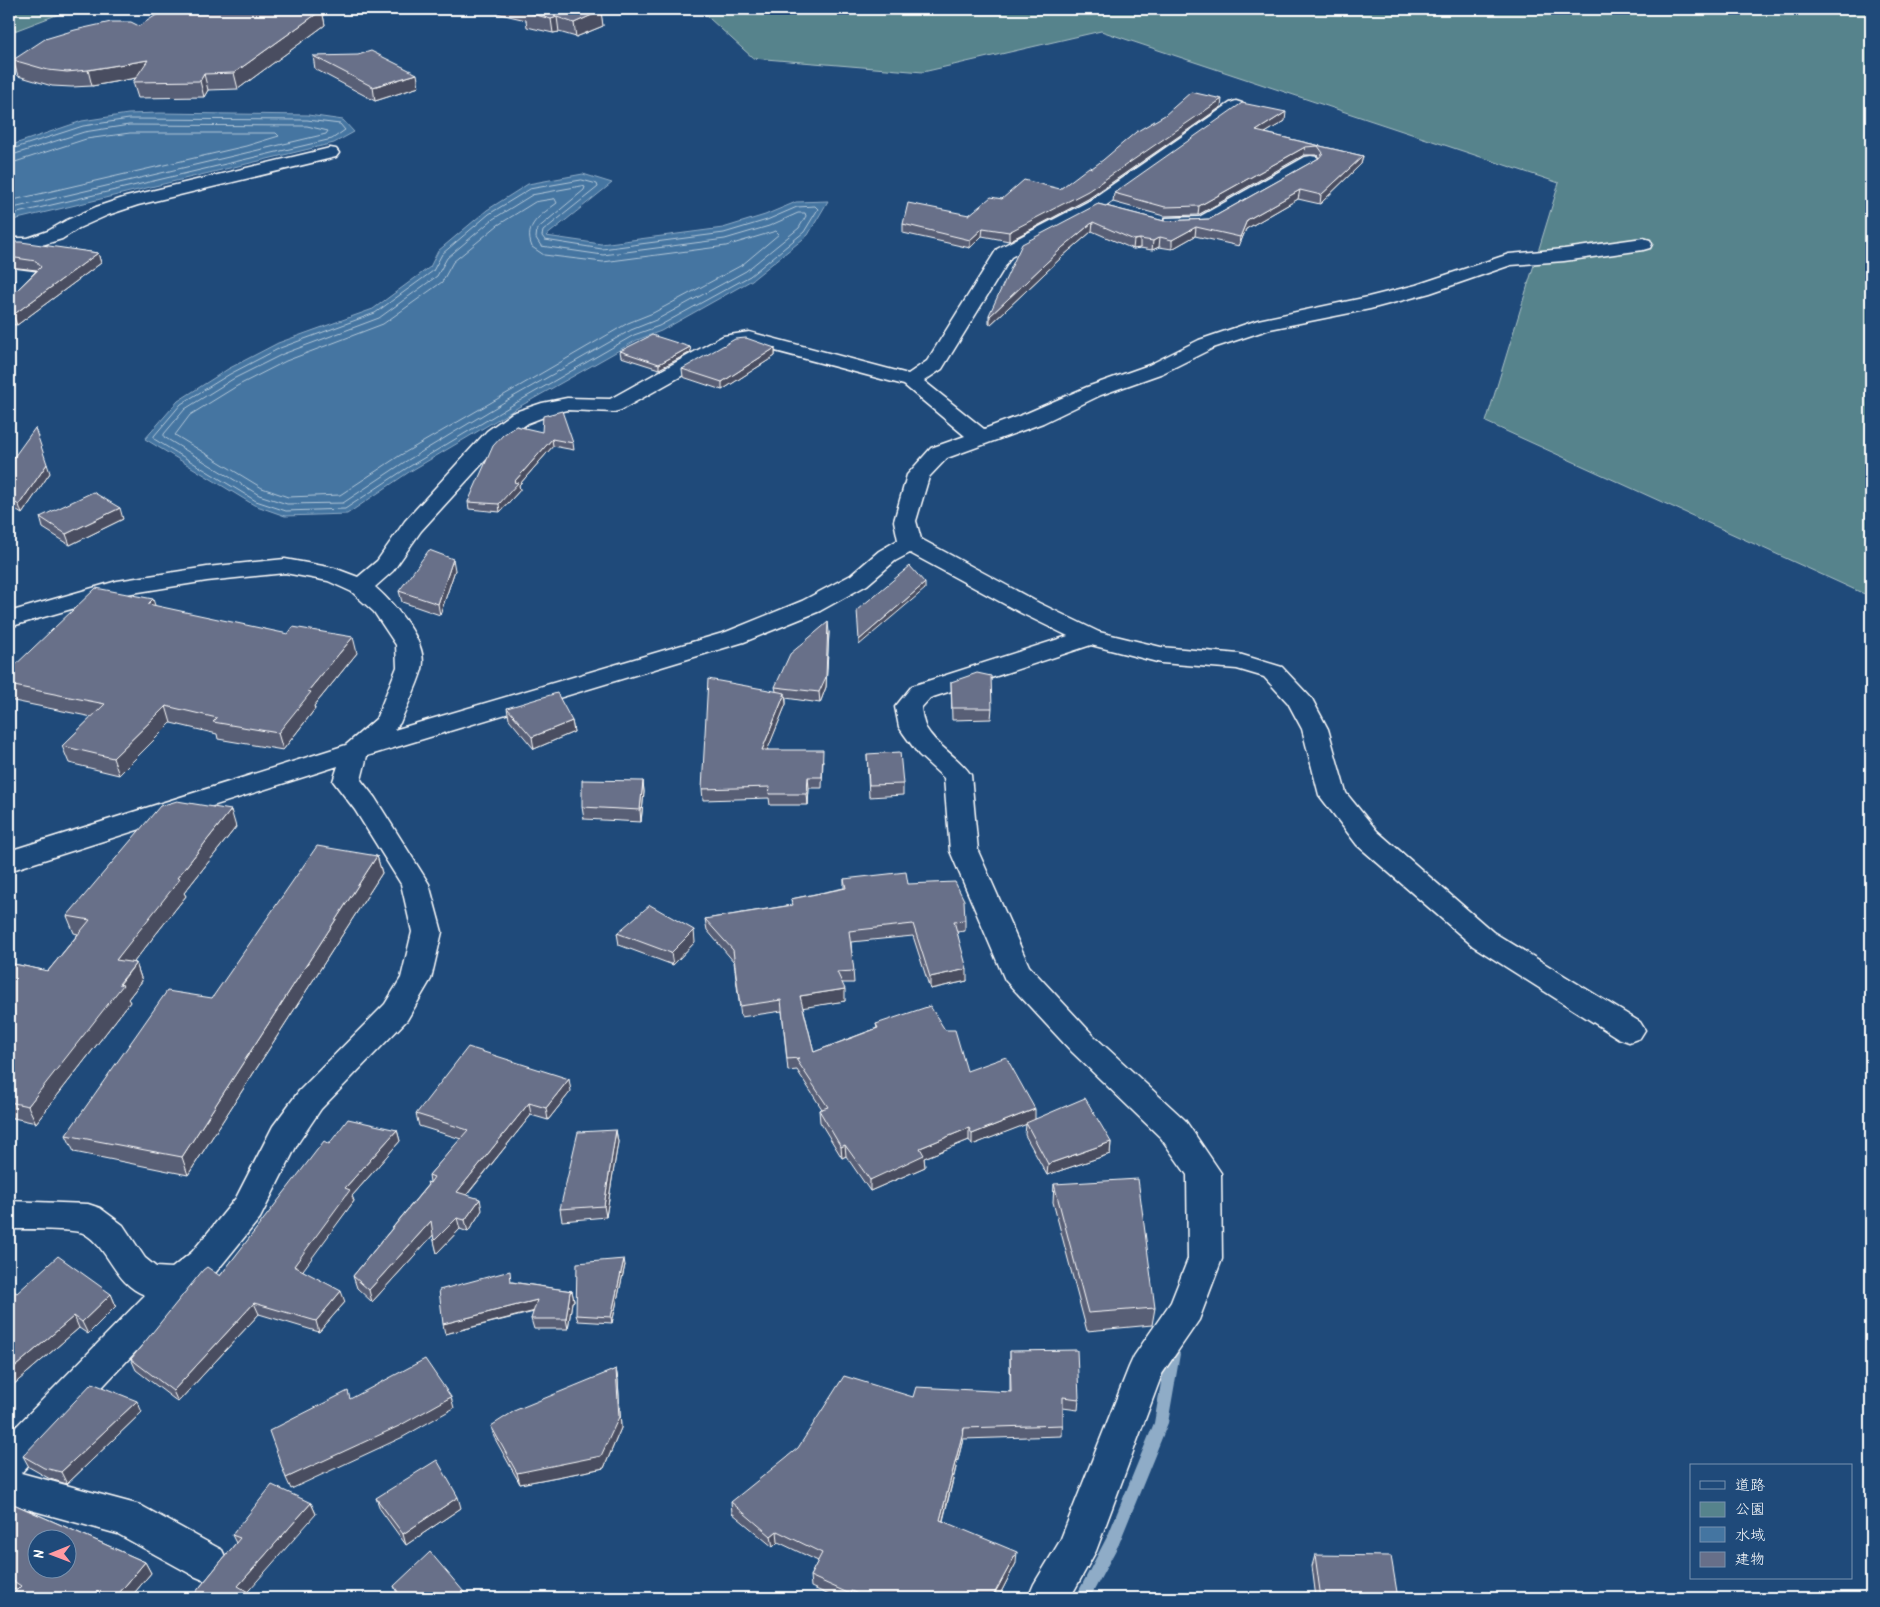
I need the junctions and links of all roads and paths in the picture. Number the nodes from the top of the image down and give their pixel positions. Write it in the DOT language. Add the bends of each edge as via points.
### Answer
graph roads {
  1 [pos="1236,106"];
  2 [pos="330,153"];
  3 [pos="1311,161"];
  4 [pos="1095,204"];
  5 [pos="1121,211"];
  6 [pos="1155,220"];
  7 [pos="9,244"];
  8 [pos="1643,244"];
  9 [pos="9,274"];
  10 [pos="9,297"];
  11 [pos="912,381"];
  12 [pos="980,437"];
  13 [pos="910,543"];
  14 [pos="361,587"];
  15 [pos="9,620"];
  16 [pos="1090,637"];
  17 [pos="355,750"];
  18 [pos="9,861"];
  19 [pos="1629,1030"];
  20 [pos="9,1215"];
  21 [pos="179,1283"];
  22 [pos="9,1460"];
  23 [pos="9,1487"];
  24 [pos="208,1563"];
  25 [pos="1048,1598"];
  1 -- 4 [label="street"];
  2 -- 7 [label="street" via="132,201 87,217 55,235 29,243"];
  3 -- 6 [label="street" via="1203,222 1164,223"];
  4 -- 5 [label="street"];
  4 -- 11 [label="street" via="1004,253 936,365"];
  8 -- 12 [label="street" via="1509,260 1370,303 1265,324 1206,344 1156,369"];
  9 -- 10 [label="street" via="32,276"];
  11 -- 12 [label="street"];
  11 -- 14 [label="street" via="749,338 730,340 614,406 567,404 549,407 520,418 496,436 413,526 386,566"];
  12 -- 13 [label="street" via="939,453 918,475 905,521"];
  13 -- 16 [label="street"];
  13 -- 17 [label="street" via="887,556 859,580 811,606 735,637"];
  14 -- 15 [label="street" via="334,575 285,566 117,588"];
  14 -- 17 [label="street" via="383,606 408,645 410,667 387,723"];
  16 -- 19 [label="street" via="1162,655 1239,662 1273,672 1299,698 1315,729 1333,795 1367,838 1483,939"];
  16 -- 25 [label="street" via="921,692 908,707 912,726 928,749 957,775 964,851 1016,972 1083,1044 1174,1129 1204,1173 1205,1258 1190,1301 1147,1367 1076,1551"];
  17 -- 18 [label="street"];
  17 -- 21 [label="street" via="347,781 415,884 426,932 416,979 396,1012 310,1100 285,1135 248,1208 204,1262"];
  20 -- 21 [label="street" via="88,1218 112,1235 133,1268 148,1282"];
  21 -- 22 [label="street"];
  23 -- 24 [label="street" via="126,1518"];
}
